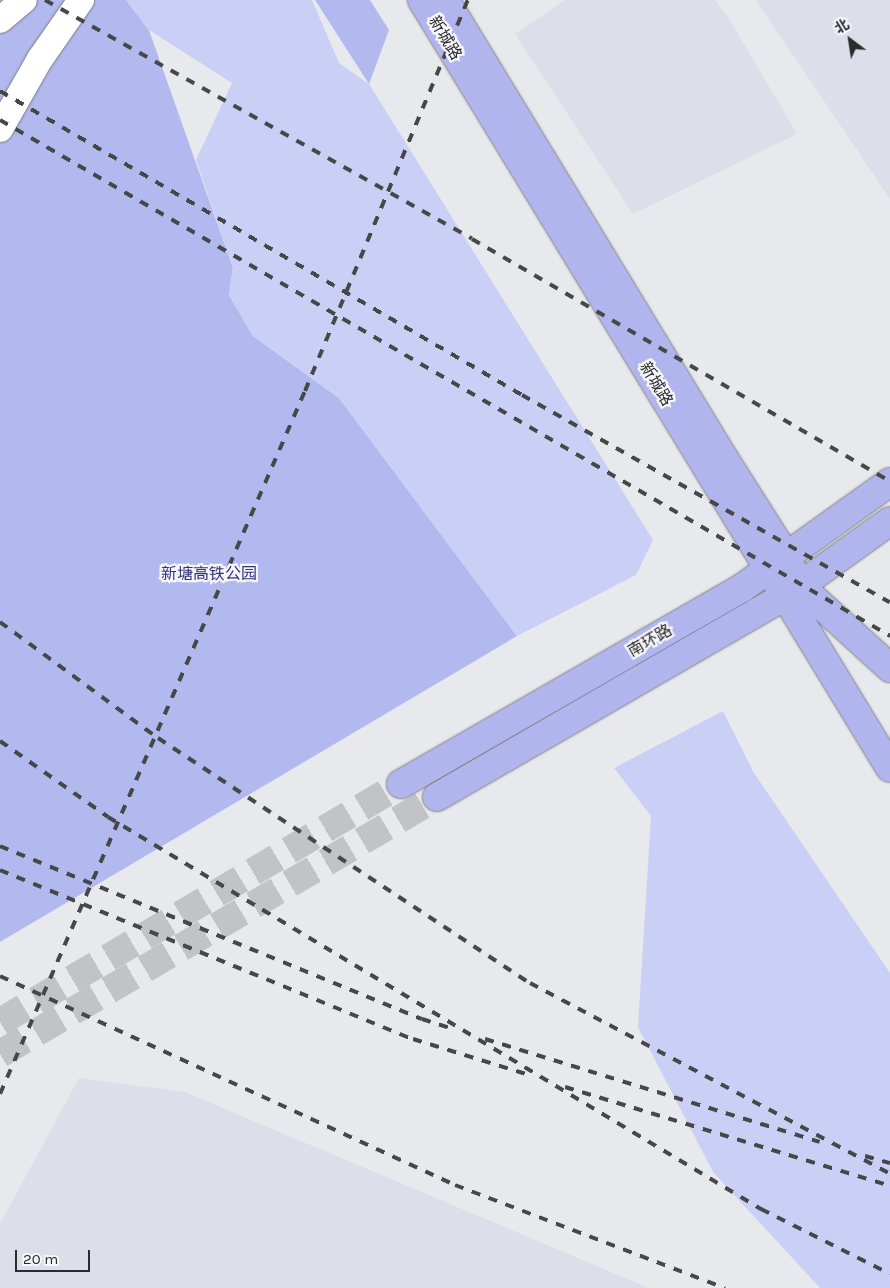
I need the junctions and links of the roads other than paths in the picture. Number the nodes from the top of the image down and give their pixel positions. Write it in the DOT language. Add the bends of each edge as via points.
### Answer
graph roads {
  1 [pos="24,0"];
  2 [pos="82,0"];
  3 [pos="422,0"];
  4 [pos="445,0"];
  5 [pos="0,20"];
  6 [pos="0,129"];
  7 [pos="890,482"];
  8 [pos="890,521"];
  9 [pos="777,563"];
  10 [pos="792,591"];
  11 [pos="890,668"];
  12 [pos="890,768"];
  13 [pos="401,784"];
  14 [pos="437,798"];
  1 -- 5 [label="street"];
  2 -- 6 [label="street" via="40,59"];
  3 -- 9 [label="main road, 新城路"];
  4 -- 9 [label="main road, 新城路" via="725,460"];
  7 -- 9 [label="main road, 南环路"];
  8 -- 10 [label="main road, 南环路"];
  9 -- 10 [label="main road, 新城路"];
  9 -- 13 [label="main road, 南环路" via="742,588"];
  10 -- 11 [label="main road, 新城路"];
  10 -- 12 [label="main road, 新城路"];
  10 -- 14 [label="main road, 南环路"];
}
